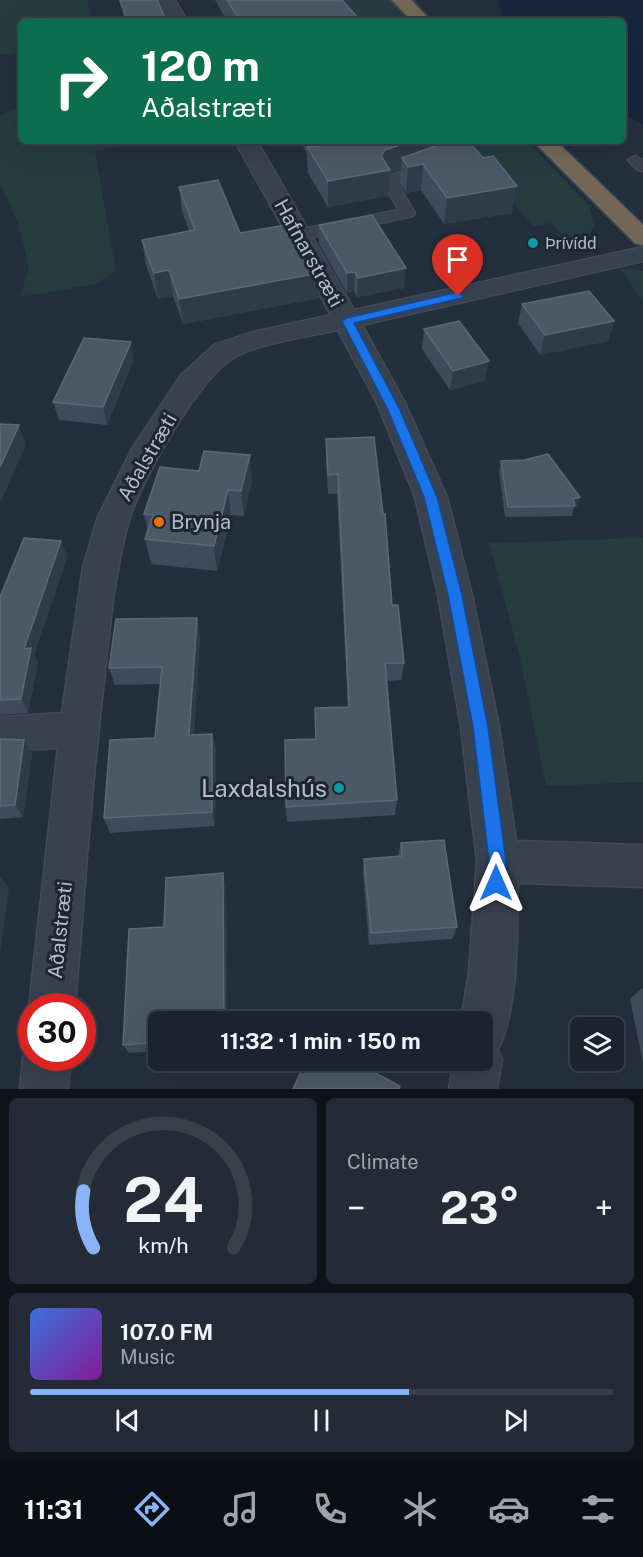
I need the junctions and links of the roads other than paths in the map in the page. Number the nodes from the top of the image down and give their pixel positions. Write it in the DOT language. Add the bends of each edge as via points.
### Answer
graph roads {
  1 [pos="166,0"];
  2 [pos="401,0"];
  3 [pos="176,18"];
  4 [pos="419,18"];
  5 [pos="248,144"];
  6 [pos="547,144"];
  7 [pos="438,164"];
  8 [pos="299,235"];
  9 [pos="643,238"];
  10 [pos="643,254"];
  11 [pos="347,321"];
  12 [pos="79,730"];
  13 [pos="0,734"];
  14 [pos="498,861"];
  15 [pos="643,866"];
  16 [pos="53,993"];
  17 [pos="486,1011"];
  18 [pos="46,1071"];
  19 [pos="476,1071"];
  20 [pos="44,1089"];
  21 [pos="474,1089"];
  1 -- 3 [label="street"];
  2 -- 4 [label="highway"];
  5 -- 8 [label="street, Hafnarstræti"];
  6 -- 9 [label="highway"];
  7 -- 8 [label="lane" via="389,181 408,213"];
  8 -- 11 [label="street, Hafnarstræti"];
  10 -- 11 [label="street, Aðalstræti"];
  11 -- 12 [label="street, Aðalstræti" via="278,334 224,351 191,382 144,454 114,517 100,567"];
  11 -- 14 [label="street, Hafnarstræti" via="394,410 431,497 455,595 480,727"];
  12 -- 13 [label="street"];
  12 -- 16 [label="street, Aðalstræti"];
  14 -- 15 [label="street"];
  14 -- 17 [label="street, Hafnarstræti"];
  18 -- 20 [label="street"];
  19 -- 21 [label="street"];
}
